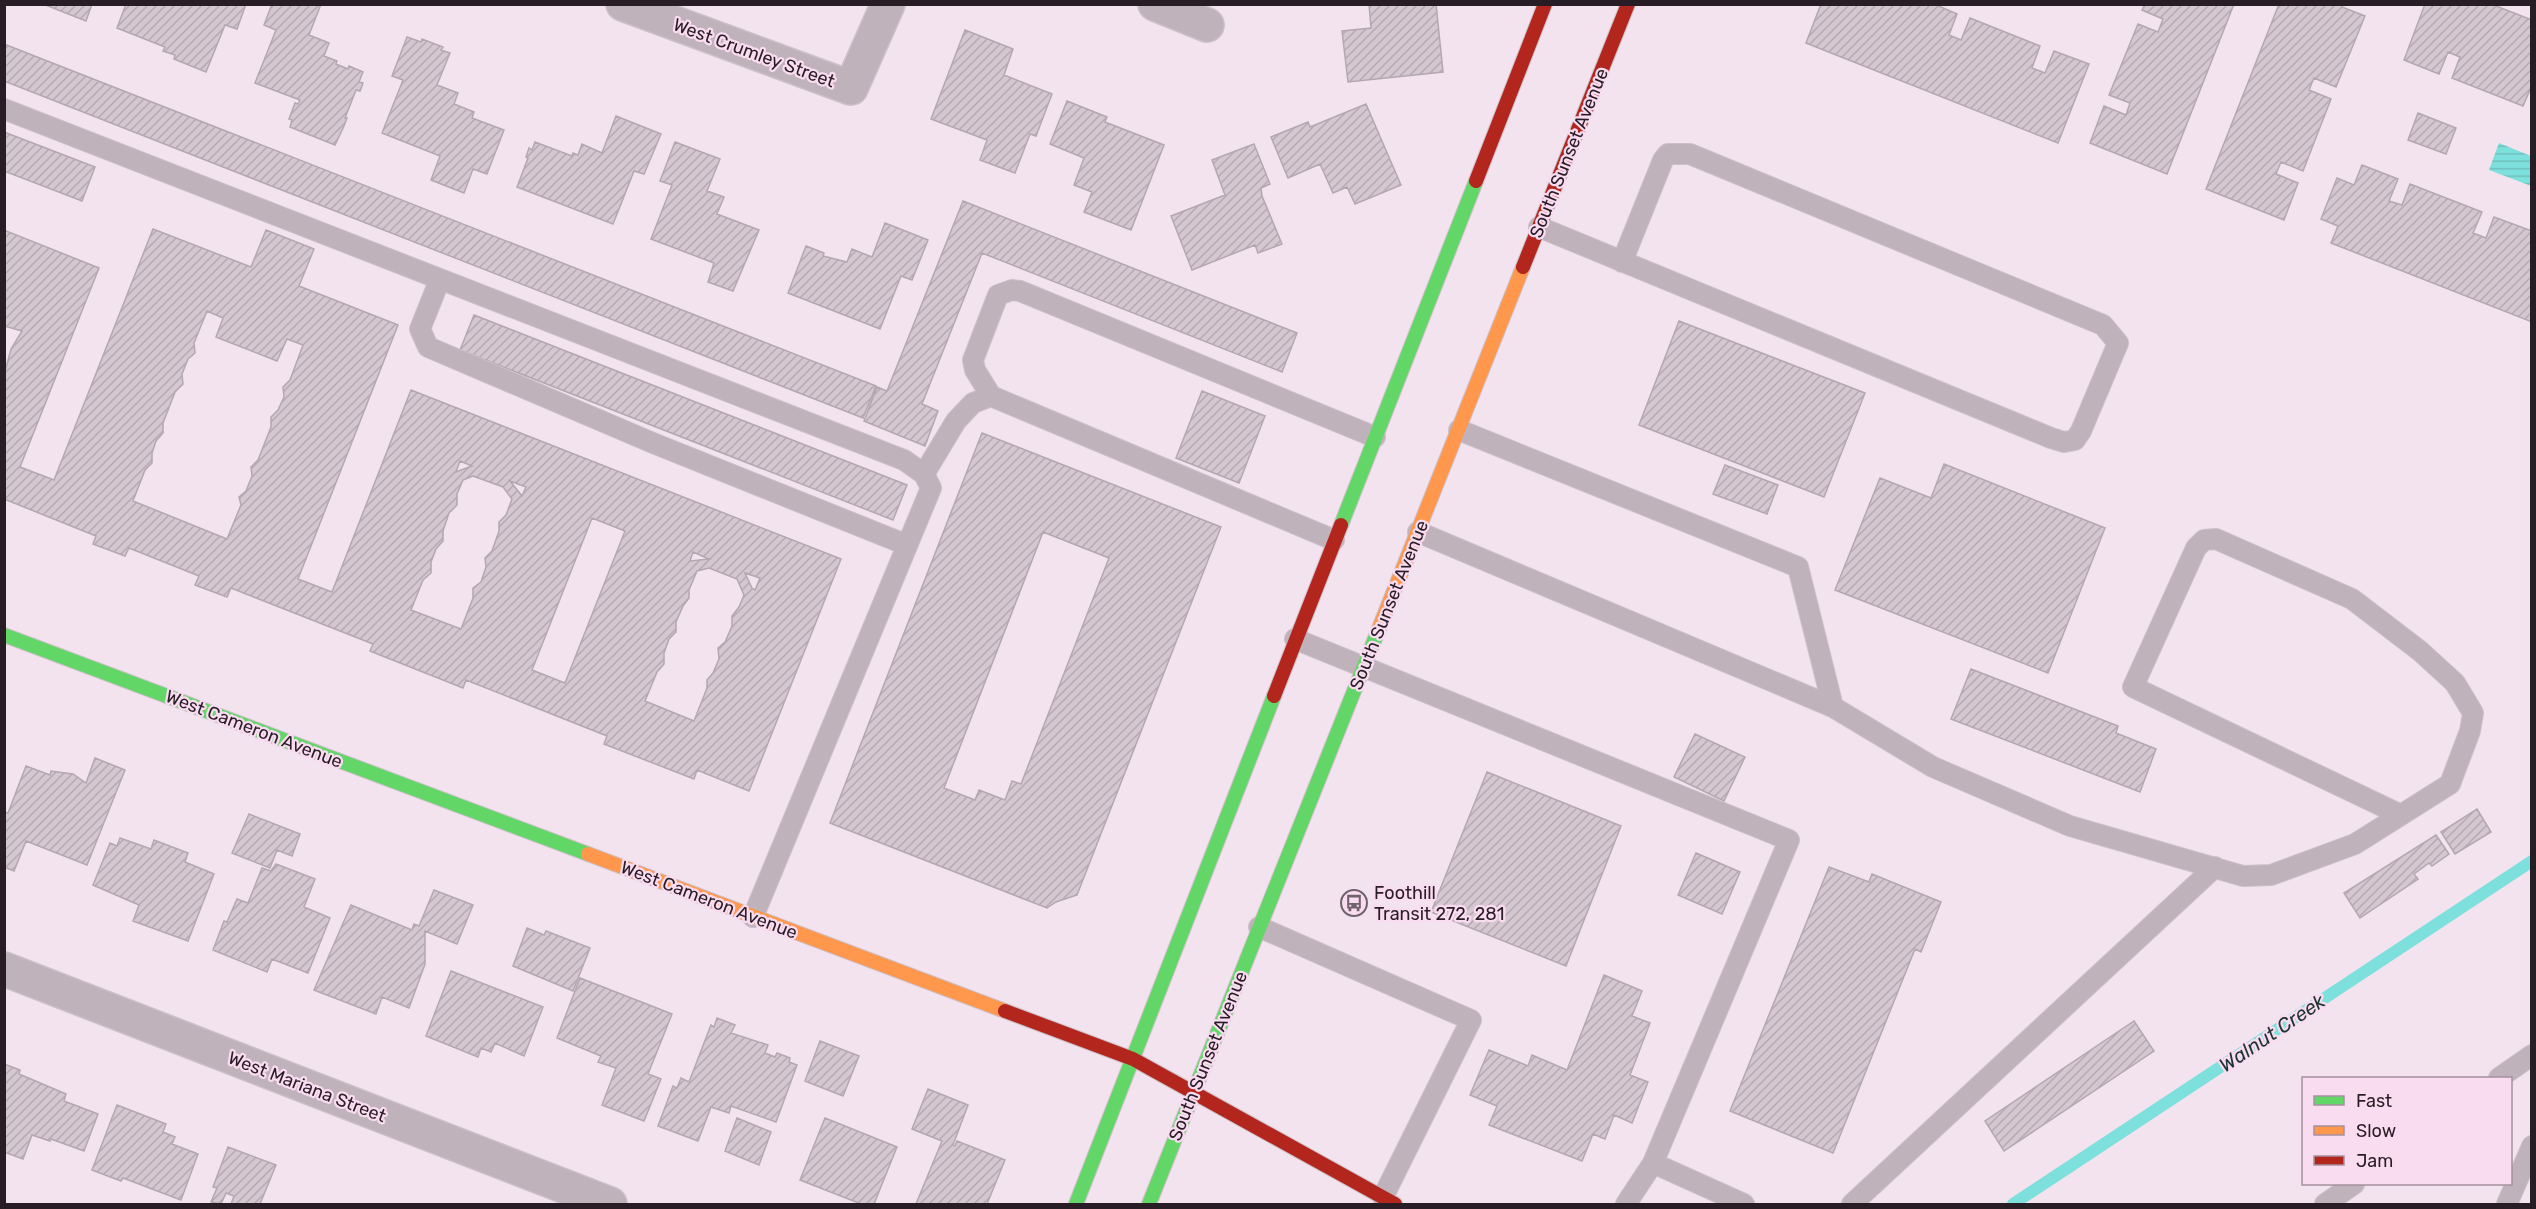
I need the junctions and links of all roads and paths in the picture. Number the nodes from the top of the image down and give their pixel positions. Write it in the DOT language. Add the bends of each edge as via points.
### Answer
graph roads {
  1 [pos="623,4"];
  2 [pos="888,4"];
  3 [pos="1155,4"];
  4 [pos="1545,4"];
  5 [pos="1628,4"];
  6 [pos="1207,25"];
  7 [pos="4,110"];
  8 [pos="1539,227"];
  9 [pos="1623,262"];
  10 [pos="440,279"];
  11 [pos="991,396"];
  12 [pos="1459,430"];
  13 [pos="1375,437"];
  14 [pos="924,474"];
  15 [pos="1418,532"];
  16 [pos="1334,540"];
  17 [pos="907,545"];
  18 [pos="4,635"];
  19 [pos="1295,639"];
  20 [pos="1364,668"];
  21 [pos="1833,707"];
  22 [pos="2401,815"];
  23 [pos="2215,867"];
  24 [pos="753,916"];
  25 [pos="1259,927"];
  26 [pos="4,969"];
  27 [pos="2532,1055"];
  28 [pos="1133,1059"];
  29 [pos="2500,1077"];
  30 [pos="1193,1092"];
  31 [pos="2532,1146"];
  32 [pos="1653,1163"];
  33 [pos="2353,1185"];
  34 [pos="1389,1201"];
  35 [pos="610,1204"];
  36 [pos="1076,1204"];
  37 [pos="1149,1204"];
  38 [pos="1626,1204"];
  39 [pos="1744,1204"];
  40 [pos="1852,1204"];
  41 [pos="2325,1204"];
  42 [pos="2507,1204"];
  1 -- 2 [label="street, West Crumley Street" via="851,88"];
  3 -- 6 [label="street"];
  4 -- 13 [label="main road"];
  5 -- 8 [label="main road, South Sunset Avenue"];
  7 -- 10 [label="lane"];
  8 -- 9 [label="lane"];
  8 -- 12 [label="main road, South Sunset Avenue"];
  9 -- 9 [label="lane" via="2064,442 2075,440 2081,431 2118,343 2103,325 1690,154 1668,154 1663,160"];
  10 -- 14 [label="lane" via="904,460"];
  10 -- 17 [label="lane" via="420,329 428,347"];
  11 -- 13 [label="lane" via="973,360 998,295 1012,290"];
  11 -- 14 [label="lane" via="973,403 956,420"];
  11 -- 16 [label="lane"];
  12 -- 15 [label="main road, South Sunset Avenue"];
  12 -- 21 [label="lane" via="1798,567"];
  13 -- 16 [label="main road"];
  14 -- 17 [label="lane" via="931,488"];
  15 -- 20 [label="main road, South Sunset Avenue"];
  15 -- 21 [label="lane"];
  16 -- 19 [label="main road"];
  17 -- 24 [label="lane"];
  18 -- 24 [label="main road, West Cameron Avenue"];
  19 -- 20 [label="lane"];
  19 -- 28 [label="main road"];
  20 -- 25 [label="main road, South Sunset Avenue"];
  20 -- 32 [label="lane" via="1790,840"];
  21 -- 23 [label="lane" via="1933,767 2070,826"];
  22 -- 22 [label="lane" via="2450,784 2474,713 2456,683 2352,599 2216,539 2204,540 2196,548 2133,687"];
  22 -- 23 [label="lane" via="2355,844 2271,875 2243,876"];
  23 -- 40 [label="lane"];
  24 -- 28 [label="main road, West Cameron Avenue"];
  25 -- 30 [label="main road, South Sunset Avenue"];
  25 -- 34 [label="lane" via="1471,1020"];
  26 -- 35 [label="street, West Mariana Street"];
  27 -- 29 [label="lane"];
  28 -- 30 [label="main road, West Cameron Avenue"];
  28 -- 36 [label="main road"];
  30 -- 34 [label="main road, West Cameron Avenue"];
  30 -- 37 [label="main road, South Sunset Avenue"];
  31 -- 42 [label="lane"];
  32 -- 38 [label="lane"];
  32 -- 39 [label="lane"];
  33 -- 41 [label="lane"];
}
